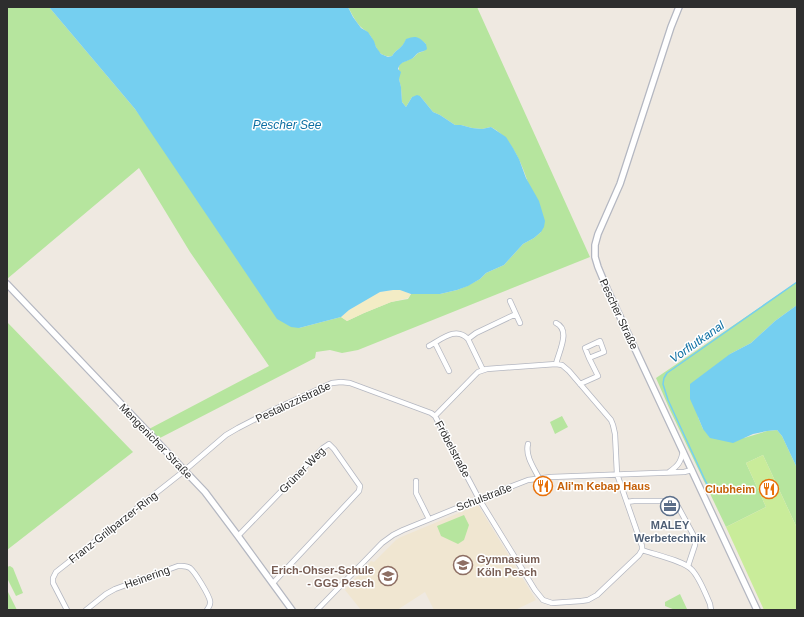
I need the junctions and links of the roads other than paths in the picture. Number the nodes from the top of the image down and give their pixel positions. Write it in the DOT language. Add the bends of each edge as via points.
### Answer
graph roads {
  1 [pos="679,7"];
  2 [pos="7,284"];
  3 [pos="510,301"];
  4 [pos="516,314"];
  5 [pos="556,322"];
  6 [pos="520,323"];
  7 [pos="468,339"];
  8 [pos="435,343"];
  9 [pos="429,346"];
  10 [pos="589,358"];
  11 [pos="556,364"];
  12 [pos="483,370"];
  13 [pos="449,371"];
  14 [pos="580,384"];
  15 [pos="435,416"];
  16 [pos="528,444"];
  17 [pos="683,450"];
  18 [pos="692,470"];
  19 [pos="184,471"];
  20 [pos="669,472"];
  21 [pos="617,474"];
  22 [pos="539,478"];
  23 [pos="416,481"];
  24 [pos="479,499"];
  25 [pos="627,502"];
  26 [pos="429,519"];
  27 [pos="238,536"];
  28 [pos="642,550"];
  29 [pos="688,566"];
  30 [pos="273,583"];
  31 [pos="66,610"];
  32 [pos="86,610"];
  33 [pos="207,610"];
  34 [pos="292,610"];
  35 [pos="317,610"];
  36 [pos="711,610"];
  37 [pos="757,610"];
  1 -- 17 [label="street, Pescher Straße" via="620,184 598,234 594,252 606,285"];
  2 -- 19 [label="street, Mengenicher Straße"];
  3 -- 4 [label="street"];
  4 -- 6 [label="street"];
  4 -- 7 [label="street"];
  5 -- 11 [label="street" via="560,324 564,334"];
  7 -- 8 [label="street" via="456,333"];
  7 -- 12 [label="street"];
  8 -- 9 [label="street"];
  8 -- 13 [label="street"];
  10 -- 14 [label="street" via="598,376"];
  11 -- 12 [label="street"];
  11 -- 14 [label="street" via="566,368"];
  12 -- 15 [label="street, Fröbelstraße"];
  14 -- 21 [label="street" via="611,420 615,434"];
  15 -- 19 [label="street, Pestalozzistraße" via="350,383 332,383 238,428"];
  15 -- 24 [label="street, Fröbelstraße"];
  16 -- 22 [label="street" via="528,455"];
  17 -- 18 [label="street, Pescher Straße"];
  17 -- 20 [label="street" via="681,459"];
  18 -- 20 [label="street, Schulstraße"];
  18 -- 37 [label="street, Pescher Straße"];
  19 -- 27 [label="street, Mengenicher Straße" via="215,505"];
  19 -- 31 [label="street, Franz-Grillparzer-Ring" via="56,572 52,580"];
  20 -- 21 [label="street, Schulstraße"];
  21 -- 22 [label="street, Schulstraße"];
  21 -- 25 [label="street"];
  22 -- 24 [label="street, Schulstraße"];
  23 -- 26 [label="street" via="416,493"];
  24 -- 26 [label="street, Schulstraße"];
  24 -- 28 [label="street, Fröbelstraße" via="535,590 548,602 593,598"];
  25 -- 28 [label="street"];
  25 -- 29 [label="street" via="675,501 695,538"];
  26 -- 35 [label="street, Schulstraße" via="389,537"];
  27 -- 30 [label="street, Mengenicher Straße"];
  27 -- 30 [label="street, Grüner Weg" via="326,446 329,444 334,449 360,486 359,491"];
  28 -- 29 [label="street"];
  29 -- 36 [label="street" via="695,573"];
  30 -- 34 [label="street, Mengenicher Straße"];
  32 -- 33 [label="street, Heinering" via="115,589 182,566 190,568 209,597 210,604"];
}
